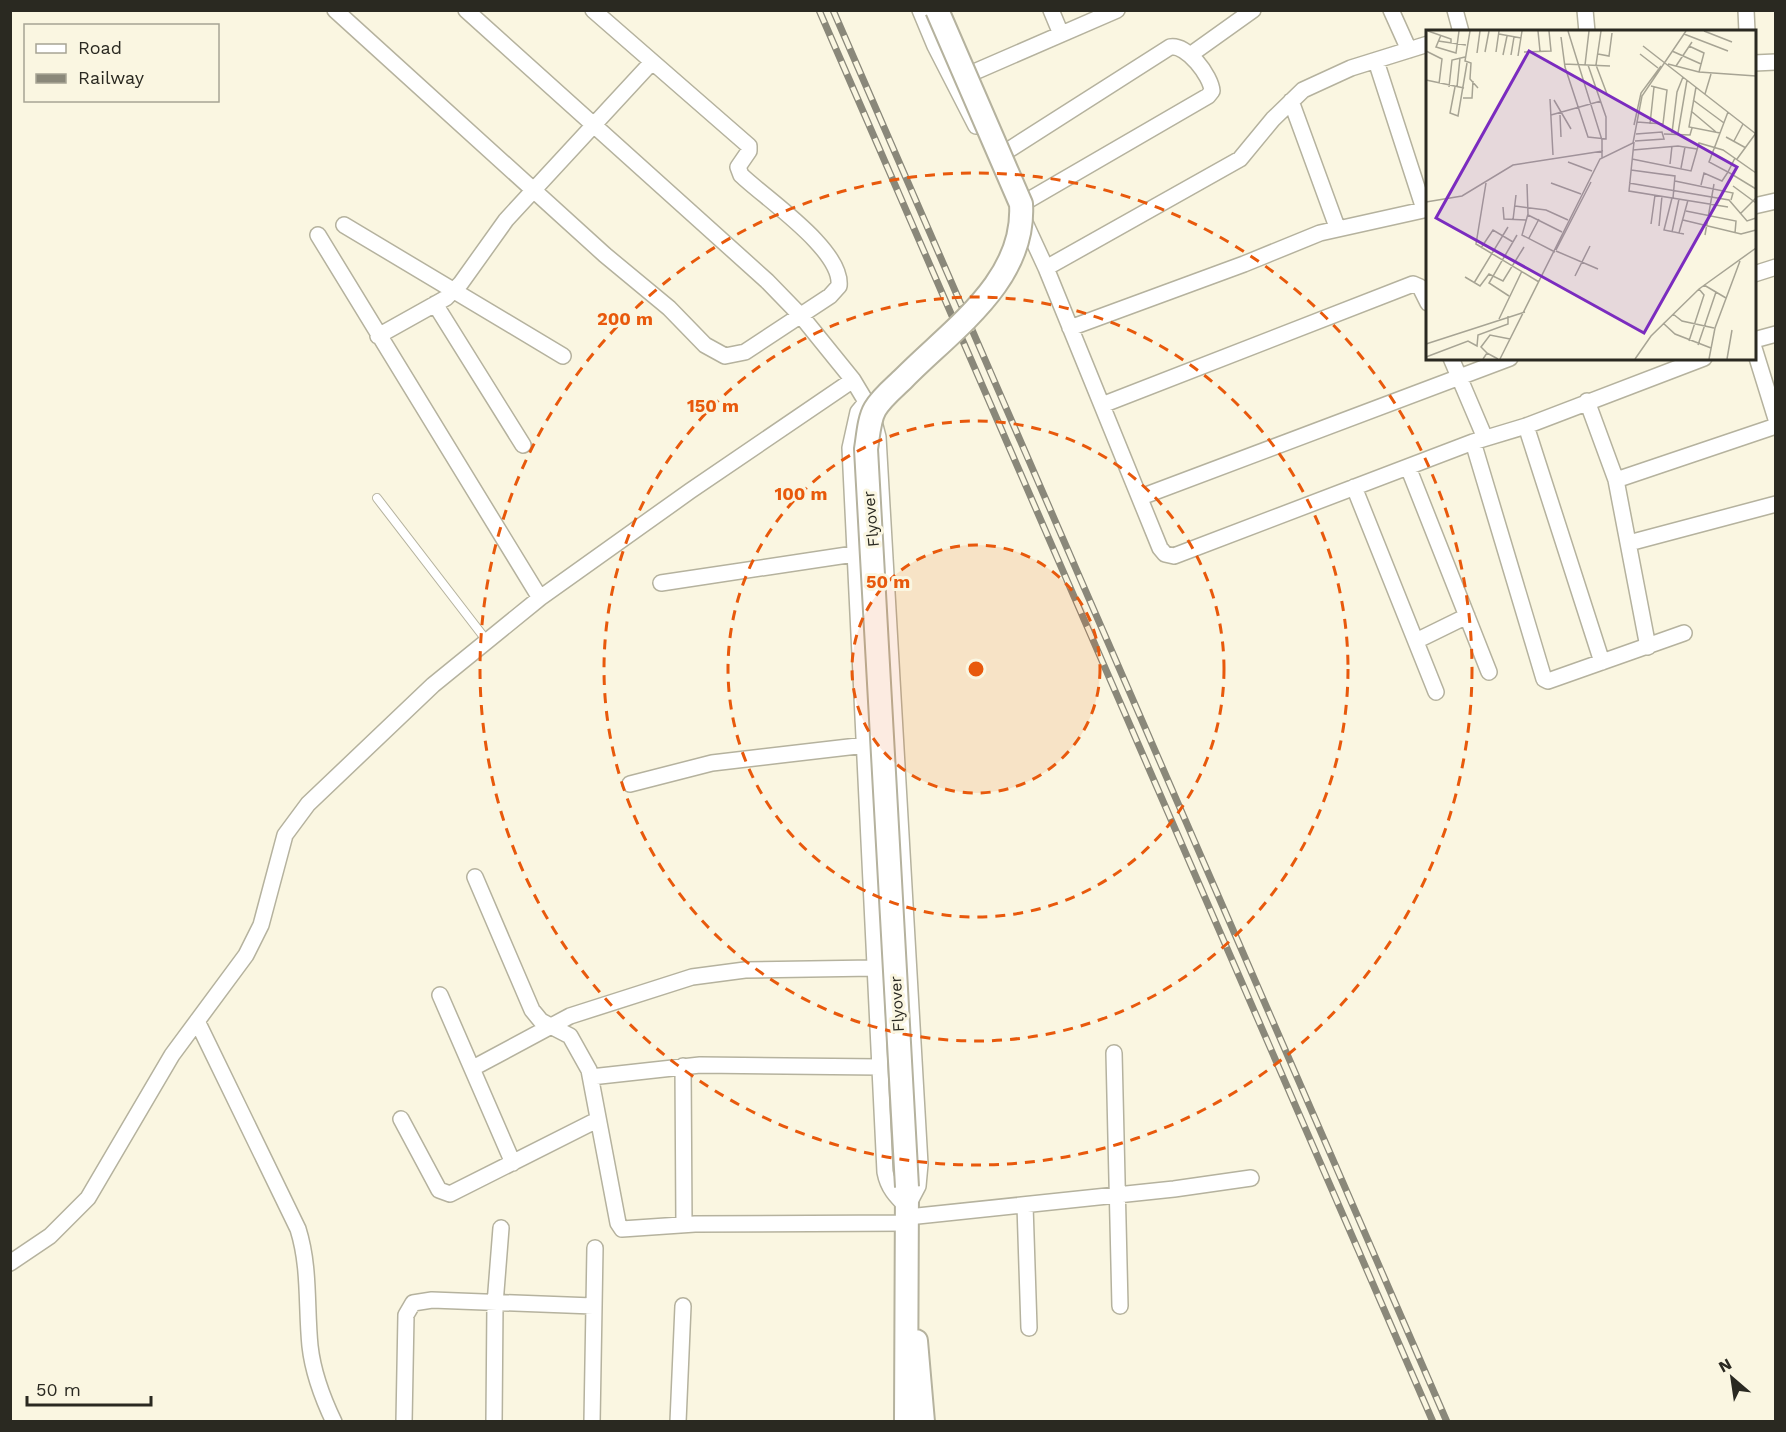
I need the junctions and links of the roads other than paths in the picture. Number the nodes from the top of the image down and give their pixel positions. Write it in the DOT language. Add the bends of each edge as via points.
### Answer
graph roads {
  1 [pos="335,10"];
  2 [pos="466,10"];
  3 [pos="593,10"];
  4 [pos="920,10"];
  5 [pos="937,10"];
  6 [pos="945,10"];
  7 [pos="1051,10"];
  8 [pos="1117,10"];
  9 [pos="1390,10"];
  10 [pos="1455,10"];
  11 [pos="1586,10"];
  12 [pos="1746,10"];
  13 [pos="1245,13"];
  14 [pos="1460,30"];
  15 [pos="1587,30"];
  16 [pos="1747,30"];
  17 [pos="1061,34"];
  18 [pos="1426,45"];
  19 [pos="1409,50"];
  20 [pos="1190,55"];
  21 [pos="1376,61"];
  22 [pos="652,62"];
  23 [pos="1776,62"];
  24 [pos="1756,63"];
  25 [pos="972,73"];
  26 [pos="1291,101"];
  27 [pos="594,124"];
  28 [pos="1006,151"];
  29 [pos="535,188"];
  30 [pos="1027,201"];
  31 [pos="1776,201"];
  32 [pos="1756,206"];
  33 [pos="1426,209"];
  34 [pos="344,225"];
  35 [pos="1337,227"];
  36 [pos="318,235"];
  37 [pos="1032,235"];
  38 [pos="1776,267"];
  39 [pos="1046,268"];
  40 [pos="1756,274"];
  41 [pos="454,291"];
  42 [pos="1426,299"];
  43 [pos="435,304"];
  44 [pos="802,316"];
  45 [pos="1070,328"];
  46 [pos="1776,334"];
  47 [pos="378,336"];
  48 [pos="1756,340"];
  49 [pos="1756,351"];
  50 [pos="563,357"];
  51 [pos="1452,360"];
  52 [pos="1504,360"];
  53 [pos="1699,360"];
  54 [pos="1459,376"];
  55 [pos="853,380"];
  56 [pos="867,400"];
  57 [pos="1587,401"];
  58 [pos="1102,405"];
  59 [pos="1776,419"];
  60 [pos="1526,426"];
  61 [pos="1776,426"];
  62 [pos="1479,440"];
  63 [pos="523,445"];
  64 [pos="1408,467"];
  65 [pos="1616,480"];
  66 [pos="1354,487"];
  67 [pos="377,498"];
  68 [pos="1141,498"];
  69 [pos="1776,504"];
  70 [pos="1629,543"];
  71 [pos="854,554"];
  72 [pos="661,583"];
  73 [pos="540,598"];
  74 [pos="1467,616"];
  75 [pos="1684,633"];
  76 [pos="487,641"];
  77 [pos="1416,641"];
  78 [pos="1648,647"];
  79 [pos="1602,662"];
  80 [pos="1489,672"];
  81 [pos="1436,692"];
  82 [pos="866,745"];
  83 [pos="630,784"];
  84 [pos="475,877"];
  85 [pos="873,968"];
  86 [pos="440,994"];
  87 [pos="198,1021"];
  88 [pos="550,1026"];
  89 [pos="1114,1053"];
  90 [pos="683,1066"];
  91 [pos="879,1067"];
  92 [pos="473,1068"];
  93 [pos="591,1077"];
  94 [pos="401,1119"];
  95 [pos="597,1120"];
  96 [pos="513,1163"];
  97 [pos="1251,1178"];
  98 [pos="1118,1195"];
  99 [pos="1025,1205"];
  100 [pos="907,1208"];
  101 [pos="684,1225"];
  102 [pos="501,1228"];
  103 [pos="595,1248"];
  104 [pos="10,1263"];
  105 [pos="908,1296"];
  106 [pos="495,1304"];
  107 [pos="593,1306"];
  108 [pos="683,1306"];
  109 [pos="1119,1306"];
  110 [pos="1029,1328"];
  111 [pos="334,1422"];
  112 [pos="404,1422"];
  113 [pos="494,1422"];
  114 [pos="592,1422"];
  115 [pos="678,1422"];
  116 [pos="906,1422"];
  117 [pos="923,1422"];
  1 -- 29 [label="street"];
  2 -- 27 [label="street"];
  3 -- 22 [label="street"];
  4 -- 37 [label="street"];
  5 -- 100 [label="main road, Flyover, bridge" via="1021,204 1022,219 1011,258 989,293 875,409 866,449"];
  6 -- 25 [label="street"];
  7 -- 17 [label="street"];
  8 -- 17 [label="street"];
  9 -- 19 [label="street"];
  10 -- 14 [label="street"];
  11 -- 15 [label="street"];
  12 -- 16 [label="street"];
  13 -- 20 [label="street"];
  17 -- 25 [label="street"];
  18 -- 19 [label="street"];
  19 -- 21 [label="street"];
  20 -- 28 [label="street" via="1170,47"];
  20 -- 30 [label="street" via="1211,85 1210,93"];
  21 -- 26 [label="street" via="1325,78"];
  21 -- 33 [label="street"];
  22 -- 27 [label="street"];
  22 -- 44 [label="street" via="749,146 738,167 741,175 827,251 833,261 840,275 839,286"];
  23 -- 24 [label="street"];
  25 -- 28 [label="street"];
  26 -- 35 [label="street"];
  26 -- 39 [label="street" via="1240,159"];
  27 -- 29 [label="street"];
  27 -- 44 [label="street"];
  28 -- 30 [label="street"];
  29 -- 41 [label="street"];
  29 -- 44 [label="street" via="715,352 724,356 745,352"];
  30 -- 37 [label="street"];
  31 -- 32 [label="street"];
  33 -- 35 [label="street"];
  34 -- 41 [label="street"];
  35 -- 45 [label="street"];
  36 -- 47 [label="street"];
  37 -- 39 [label="street"];
  38 -- 40 [label="street"];
  39 -- 45 [label="street"];
  41 -- 43 [label="street"];
  41 -- 50 [label="street"];
  42 -- 58 [label="street" via="1420,286 1413,284"];
  43 -- 47 [label="street"];
  43 -- 63 [label="street"];
  44 -- 55 [label="street"];
  45 -- 58 [label="street"];
  46 -- 48 [label="street"];
  47 -- 73 [label="street"];
  49 -- 59 [label="street"];
  51 -- 54 [label="street"];
  52 -- 54 [label="street"];
  53 -- 57 [label="street"];
  54 -- 62 [label="street"];
  54 -- 68 [label="street"];
  55 -- 56 [label="street"];
  55 -- 73 [label="street"];
  56 -- 71 [label="street" via="855,419 850,448"];
  56 -- 100 [label="street" via="878,437 920,1164 918,1186"];
  57 -- 60 [label="street"];
  57 -- 65 [label="street"];
  58 -- 68 [label="street"];
  60 -- 62 [label="street"];
  60 -- 79 [label="street"];
  61 -- 65 [label="street"];
  62 -- 64 [label="street"];
  62 -- 79 [label="street" via="1541,676 1548,681"];
  64 -- 66 [label="street"];
  64 -- 74 [label="street"];
  65 -- 70 [label="street"];
  66 -- 68 [label="street" via="1174,556 1160,548"];
  66 -- 77 [label="street"];
  67 -- 76 [label="lane"];
  69 -- 70 [label="street"];
  70 -- 78 [label="street"];
  71 -- 72 [label="street"];
  71 -- 82 [label="street"];
  73 -- 76 [label="street"];
  74 -- 77 [label="street"];
  74 -- 80 [label="street"];
  75 -- 78 [label="street"];
  76 -- 87 [label="street" via="366,747 291,823 255,939"];
  77 -- 81 [label="street"];
  78 -- 79 [label="street"];
  82 -- 83 [label="street" via="712,764"];
  82 -- 85 [label="street"];
  84 -- 88 [label="street" via="532,1010"];
  85 -- 88 [label="street" via="708,974 601,1005"];
  85 -- 91 [label="street"];
  86 -- 92 [label="street"];
  87 -- 104 [label="street" via="159,1076 88,1198 50,1236"];
  87 -- 111 [label="street" via="298,1229 305,1254 313,1366"];
  88 -- 92 [label="street"];
  88 -- 93 [label="street" via="570,1036"];
  89 -- 98 [label="street"];
  90 -- 91 [label="street"];
  90 -- 93 [label="street"];
  90 -- 101 [label="street"];
  91 -- 100 [label="street" via="887,1184"];
  92 -- 96 [label="street"];
  93 -- 95 [label="street"];
  94 -- 96 [label="street" via="434,1182 445,1194"];
  95 -- 96 [label="street"];
  95 -- 101 [label="street" via="618,1225 628,1230"];
  97 -- 98 [label="street"];
  98 -- 99 [label="street"];
  98 -- 109 [label="street"];
  99 -- 100 [label="street"];
  99 -- 110 [label="street"];
  100 -- 101 [label="street"];
  100 -- 105 [label="main road, Flyover"];
  102 -- 106 [label="street"];
  103 -- 107 [label="street"];
  105 -- 116 [label="main road"];
  105 -- 117 [label="main road" via="921,1371"];
  106 -- 107 [label="street"];
  106 -- 112 [label="street" via="418,1300 409,1307"];
  106 -- 113 [label="street"];
  107 -- 114 [label="street"];
  108 -- 115 [label="street"];
}
